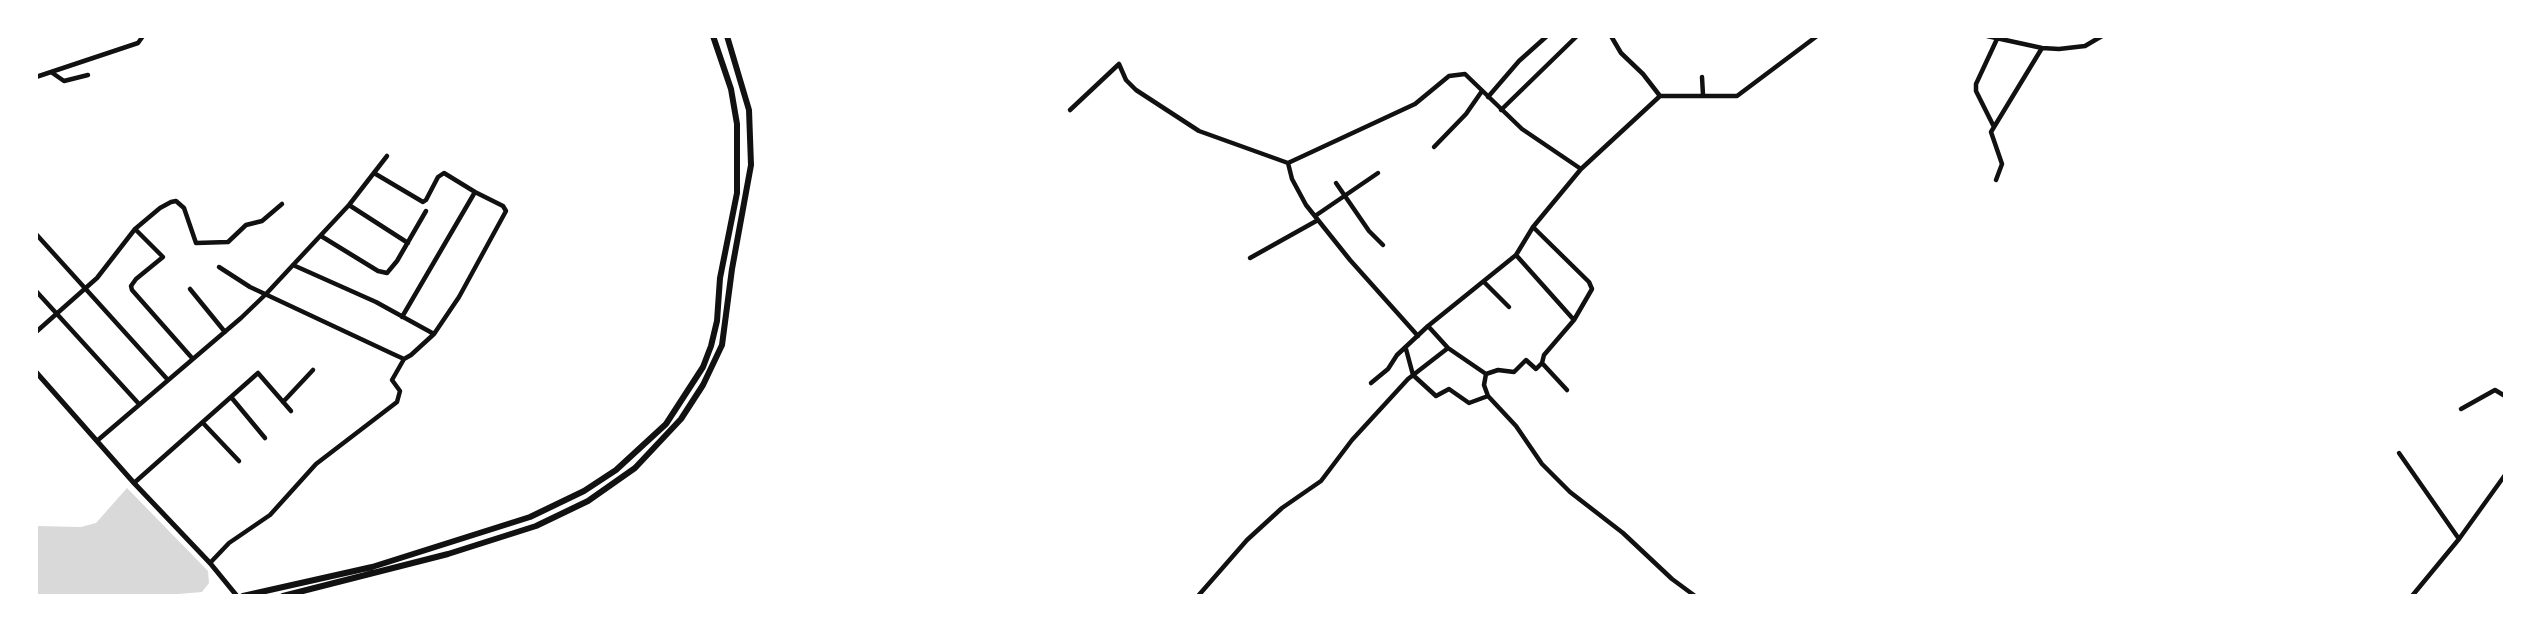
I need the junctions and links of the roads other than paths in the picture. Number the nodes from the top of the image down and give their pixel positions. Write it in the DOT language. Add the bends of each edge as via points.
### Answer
graph roads {
  1 [pos="143,36"];
  2 [pos="713,36"];
  3 [pos="727,36"];
  4 [pos="1547,36"];
  5 [pos="1577,36"];
  6 [pos="1611,36"];
  7 [pos="1817,36"];
  8 [pos="1987,36"];
  9 [pos="2102,36"];
  10 [pos="1997,39"];
  11 [pos="2042,48"];
  12 [pos="51,72"];
  13 [pos="88,75"];
  14 [pos="36,77"];
  15 [pos="1702,77"];
  16 [pos="1482,91"];
  17 [pos="1703,95"];
  18 [pos="1660,96"];
  19 [pos="1488,97"];
  20 [pos="1070,110"];
  21 [pos="1502,110"];
  22 [pos="1994,127"];
  23 [pos="1434,147"];
  24 [pos="388,156"];
  25 [pos="1288,164"];
  26 [pos="1582,169"];
  27 [pos="374,173"];
  28 [pos="1378,173"];
  29 [pos="1996,180"];
  30 [pos="1336,183"];
  31 [pos="475,192"];
  32 [pos="1345,195"];
  33 [pos="282,204"];
  34 [pos="349,205"];
  35 [pos="426,211"];
  36 [pos="1316,218"];
  37 [pos="1533,227"];
  38 [pos="134,230"];
  39 [pos="36,234"];
  40 [pos="321,236"];
  41 [pos="408,243"];
  42 [pos="1383,245"];
  43 [pos="1516,255"];
  44 [pos="1250,258"];
  45 [pos="293,265"];
  46 [pos="218,267"];
  47 [pos="1484,282"];
  48 [pos="85,289"];
  49 [pos="190,289"];
  50 [pos="36,291"];
  51 [pos="266,294"];
  52 [pos="1509,307"];
  53 [pos="56,313"];
  54 [pos="402,317"];
  55 [pos="1574,320"];
  56 [pos="1428,326"];
  57 [pos="36,332"];
  58 [pos="225,332"];
  59 [pos="434,334"];
  60 [pos="1418,336"];
  61 [pos="1448,348"];
  62 [pos="1406,349"];
  63 [pos="192,358"];
  64 [pos="404,359"];
  65 [pos="1542,363"];
  66 [pos="313,370"];
  67 [pos="1486,374"];
  68 [pos="37,375"];
  69 [pos="1414,375"];
  70 [pos="168,380"];
  71 [pos="1371,383"];
  72 [pos="1567,390"];
  73 [pos="1488,396"];
  74 [pos="2505,396"];
  75 [pos="231,397"];
  76 [pos="283,402"];
  77 [pos="140,404"];
  78 [pos="2461,409"];
  79 [pos="292,411"];
  80 [pos="203,422"];
  81 [pos="265,438"];
  82 [pos="98,440"];
  83 [pos="2400,453"];
  84 [pos="240,462"];
  85 [pos="2505,475"];
  86 [pos="134,483"];
  87 [pos="2459,539"];
  88 [pos="210,563"];
  89 [pos="237,596"];
  90 [pos="243,596"];
  91 [pos="283,596"];
  92 [pos="1198,596"];
  93 [pos="1696,596"];
  94 [pos="2412,596"];
  1 -- 12 [label="street" via="138,43"];
  2 -- 90 [label="main road" via="731,89 737,124 736,193 711,346 702,367 666,424 616,470 584,492 530,516 372,567"];
  3 -- 91 [label="main road" via="749,110 751,165 736,241 722,345 703,386 680,419 635,468 588,501 536,526 448,554"];
  4 -- 19 [label="street" via="1518,61"];
  5 -- 21 [label="street"];
  6 -- 18 [label="street" via="1621,53"];
  7 -- 17 [label="street" via="1737,96"];
  8 -- 10 [label="street"];
  9 -- 11 [label="street" via="2085,46"];
  10 -- 11 [label="street"];
  10 -- 22 [label="street" via="1976,84 1976,91"];
  11 -- 22 [label="street"];
  12 -- 13 [label="street" via="64,81"];
  12 -- 14 [label="street"];
  15 -- 17 [label="street"];
  16 -- 19 [label="street"];
  16 -- 23 [label="street" via="1466,114"];
  16 -- 25 [label="street" via="1465,74 1450,76 1415,104"];
  17 -- 18 [label="street"];
  18 -- 26 [label="street"];
  19 -- 21 [label="street"];
  20 -- 25 [label="street" via="1119,64 1126,80 1136,90 1199,131"];
  21 -- 26 [label="street" via="1522,129"];
  22 -- 29 [label="street" via="1991,134 2002,164"];
  24 -- 27 [label="street"];
  25 -- 36 [label="street" via="1292,179"];
  26 -- 37 [label="street"];
  27 -- 31 [label="street" via="423,202 438,177 444,173"];
  27 -- 34 [label="street"];
  28 -- 32 [label="street"];
  30 -- 32 [label="street"];
  31 -- 54 [label="street"];
  31 -- 59 [label="street" via="503,206 506,211 459,297"];
  32 -- 36 [label="street"];
  32 -- 42 [label="street" via="1369,231"];
  33 -- 38 [label="street" via="262,221 246,225 228,242 196,243 184,208 176,201 160,208"];
  34 -- 40 [label="street"];
  34 -- 41 [label="street"];
  35 -- 41 [label="street"];
  36 -- 44 [label="street"];
  36 -- 60 [label="street"];
  37 -- 43 [label="street"];
  37 -- 55 [label="street" via="1592,286"];
  38 -- 48 [label="street"];
  38 -- 63 [label="street" via="163,257 136,280 132,290"];
  39 -- 48 [label="street"];
  40 -- 41 [label="street" via="378,271 387,273"];
  40 -- 45 [label="street"];
  43 -- 47 [label="street"];
  43 -- 55 [label="street"];
  45 -- 51 [label="street"];
  45 -- 54 [label="street"];
  46 -- 51 [label="street"];
  47 -- 52 [label="street"];
  47 -- 56 [label="street"];
  48 -- 53 [label="street"];
  48 -- 70 [label="street"];
  49 -- 58 [label="street"];
  50 -- 53 [label="street"];
  51 -- 58 [label="street"];
  51 -- 64 [label="street"];
  53 -- 57 [label="street"];
  53 -- 77 [label="street"];
  54 -- 59 [label="street"];
  55 -- 65 [label="street" via="1544,355"];
  56 -- 60 [label="street"];
  56 -- 61 [label="street"];
  58 -- 63 [label="street"];
  59 -- 64 [label="street"];
  60 -- 62 [label="street"];
  61 -- 67 [label="street"];
  61 -- 69 [label="street"];
  62 -- 69 [label="street"];
  62 -- 71 [label="street" via="1397,355 1388,370"];
  63 -- 70 [label="street"];
  64 -- 88 [label="street" via="392,380 400,392 397,402 316,464 270,515 240,534"];
  65 -- 67 [label="street" via="1536,369 1526,360 1514,372 1498,370"];
  65 -- 72 [label="street"];
  66 -- 76 [label="street"];
  67 -- 73 [label="street" via="1484,385"];
  68 -- 82 [label="street"];
  69 -- 73 [label="street" via="1436,396 1449,389 1469,403"];
  69 -- 92 [label="street" via="1352,440 1321,481 1282,508 1254,534"];
  70 -- 77 [label="street"];
  73 -- 93 [label="street" via="1516,426 1542,464 1570,492"];
  74 -- 78 [label="street" via="2495,390"];
  75 -- 76 [label="street" via="258,373"];
  75 -- 80 [label="street"];
  75 -- 81 [label="street"];
  76 -- 79 [label="street"];
  77 -- 82 [label="street"];
  80 -- 84 [label="street"];
  80 -- 86 [label="street"];
  82 -- 86 [label="street"];
  83 -- 87 [label="street"];
  85 -- 87 [label="street"];
  86 -- 88 [label="street"];
  87 -- 94 [label="street"];
  88 -- 89 [label="street"];
}
